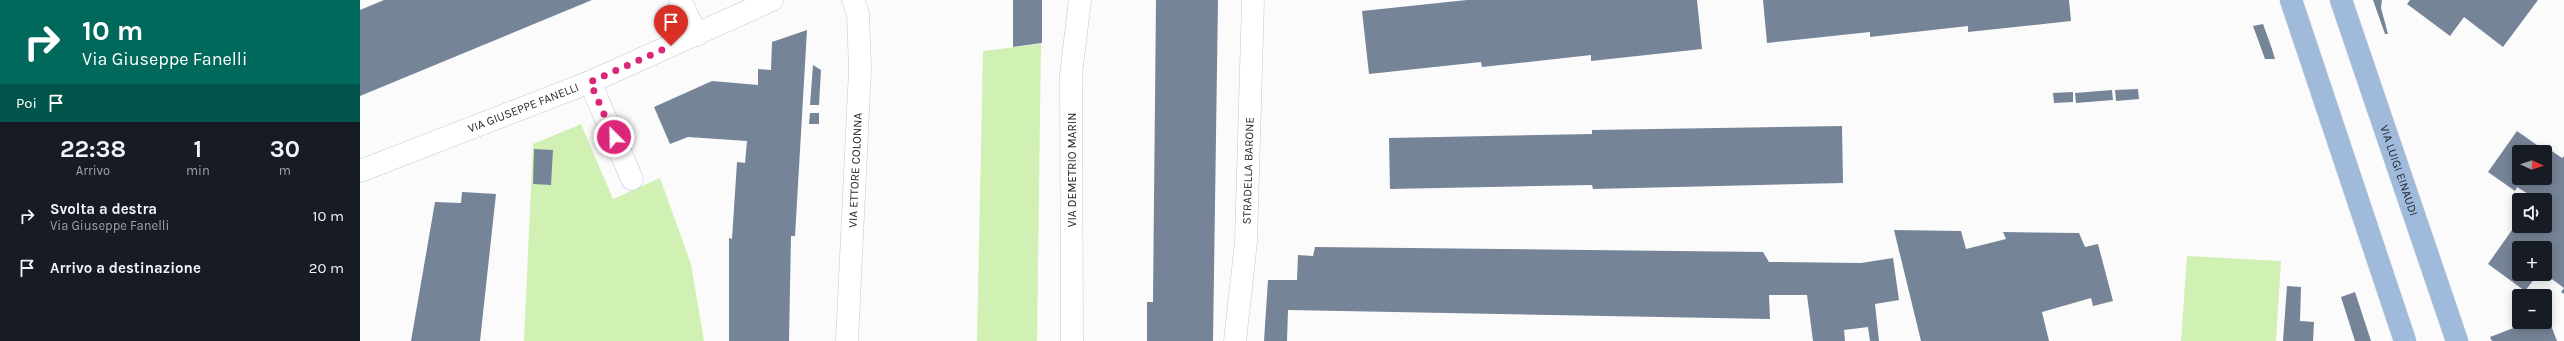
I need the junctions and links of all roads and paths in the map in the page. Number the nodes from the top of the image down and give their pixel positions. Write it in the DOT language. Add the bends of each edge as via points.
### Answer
graph roads {
  1 [pos="680,0"];
  2 [pos="772,0"];
  3 [pos="853,0"];
  4 [pos="1080,0"];
  5 [pos="1253,0"];
  6 [pos="2291,0"];
  7 [pos="2341,0"];
  8 [pos="697,35"];
  9 [pos="590,82"];
  10 [pos="360,171"];
  11 [pos="632,179"];
  12 [pos="847,341"];
  13 [pos="1072,341"];
  14 [pos="1235,341"];
  15 [pos="2405,341"];
  16 [pos="2457,341"];
  1 -- 8 [label="street"];
  2 -- 8 [label="street, VIA GIUSEPPE FANELLI"];
  3 -- 12 [label="street, VIA ETTORE COLONNA" via="858,14 860,68"];
  4 -- 13 [label="street, VIA DEMETRIO MARIN" via="1071,74"];
  5 -- 14 [label="street, STRADELLA BARONE" via="1246,242"];
  6 -- 15 [label="main road"];
  7 -- 16 [label="main road, VIA LUIGI EINAUDI"];
  8 -- 9 [label="street, VIA GIUSEPPE FANELLI"];
  9 -- 10 [label="street, VIA GIUSEPPE FANELLI"];
  9 -- 11 [label="street"];
}
